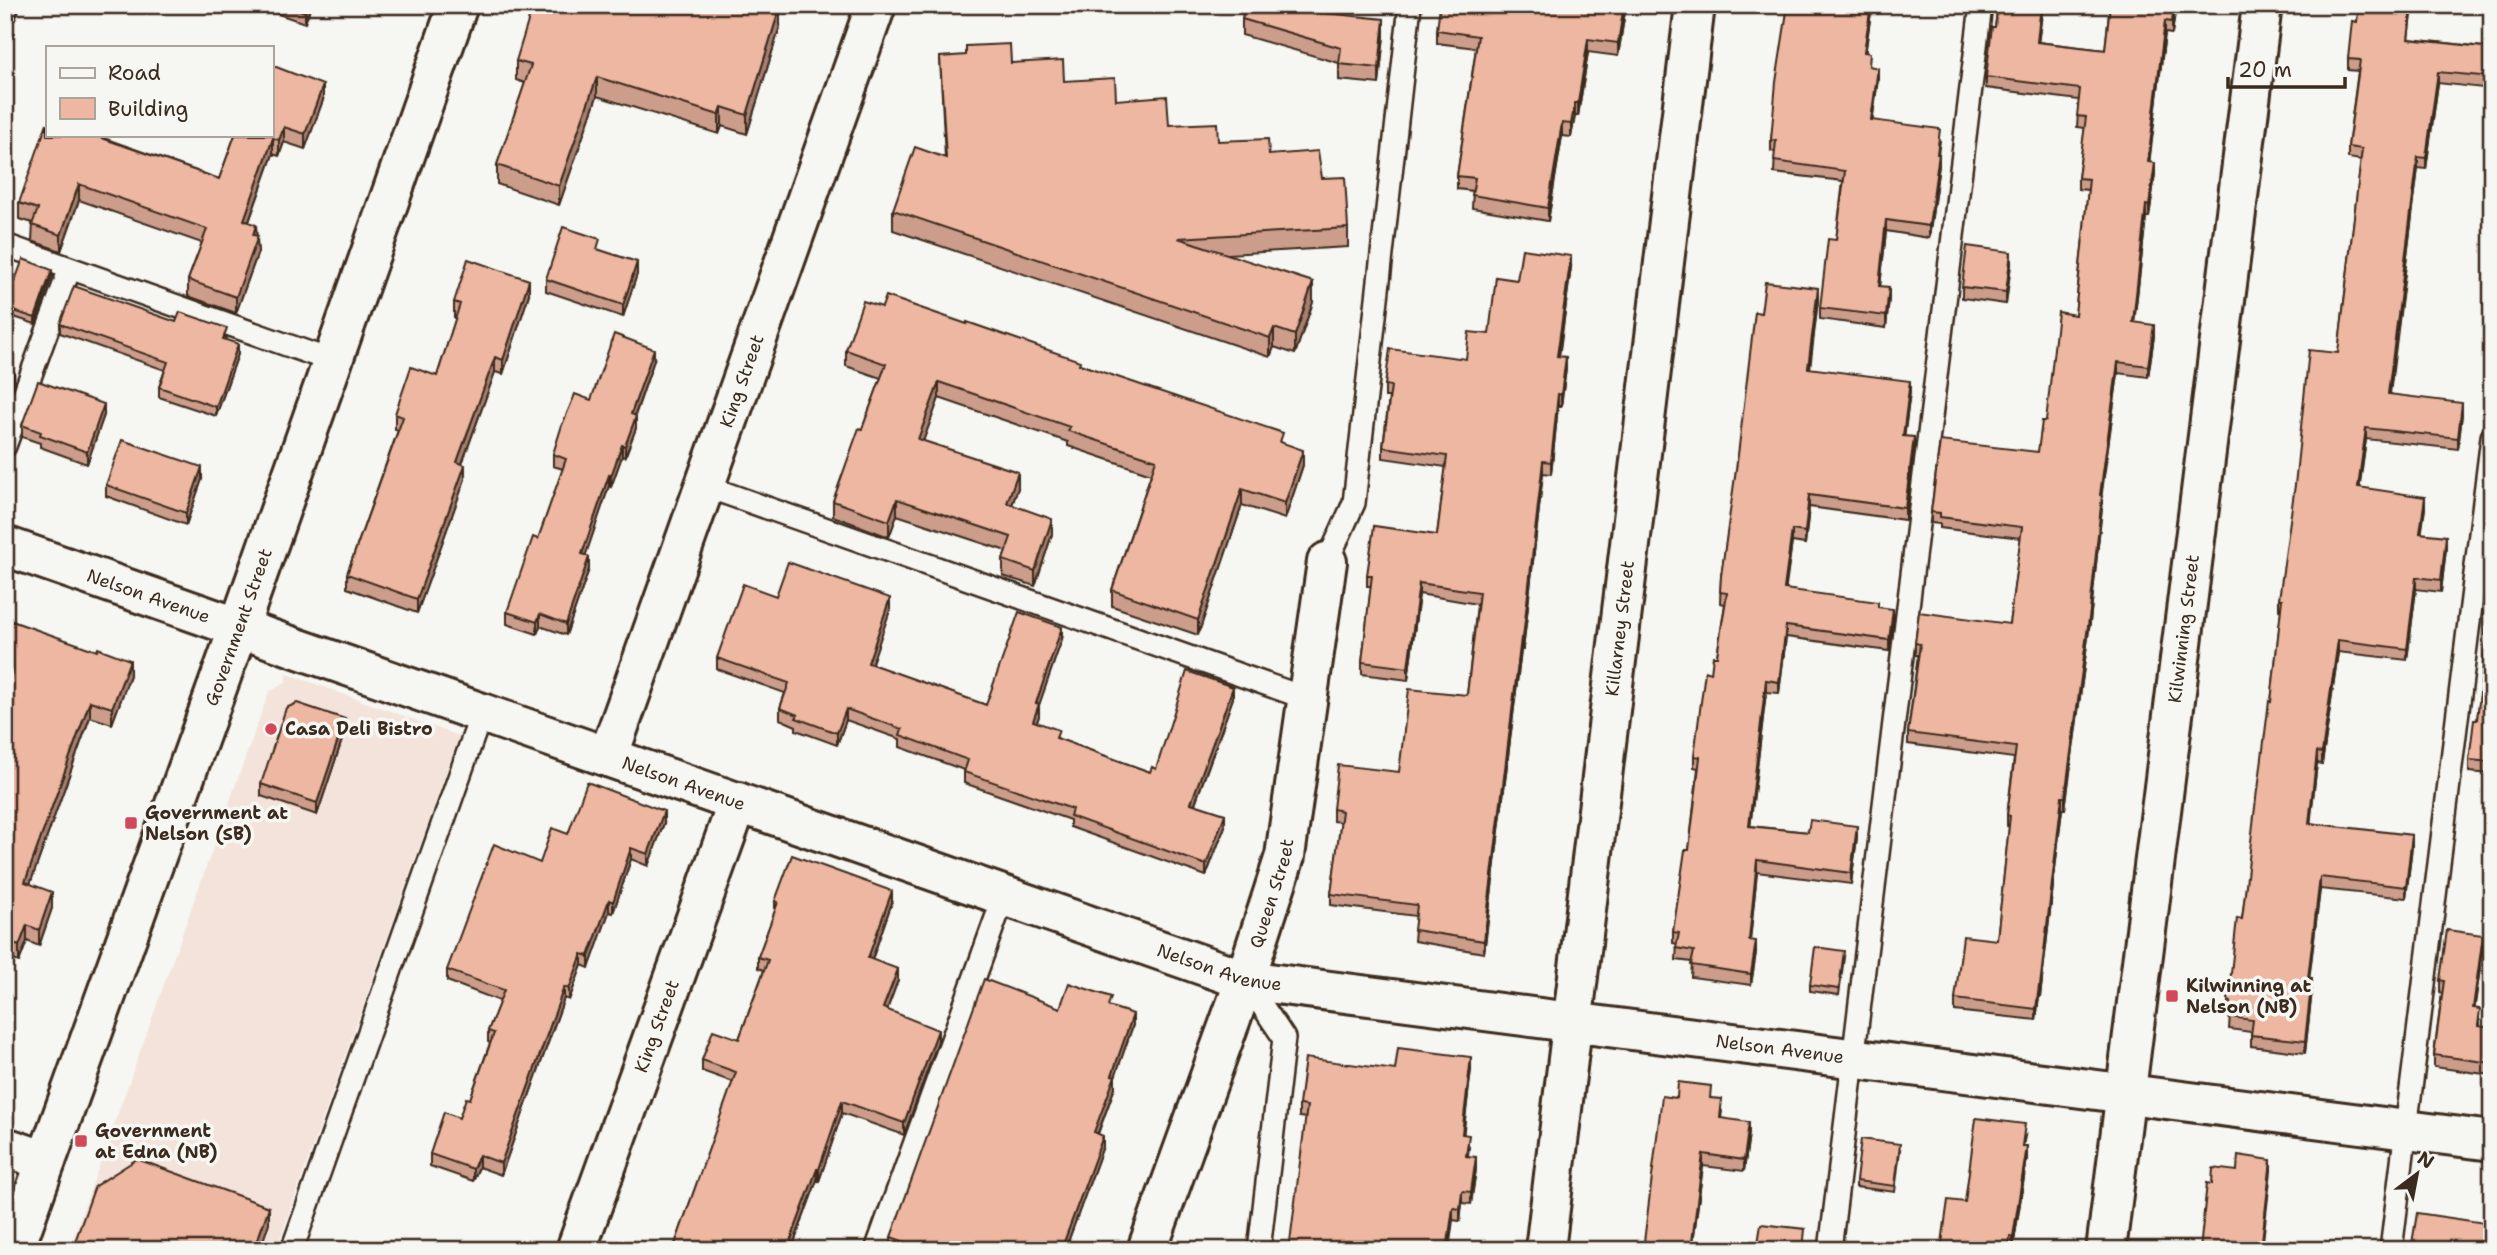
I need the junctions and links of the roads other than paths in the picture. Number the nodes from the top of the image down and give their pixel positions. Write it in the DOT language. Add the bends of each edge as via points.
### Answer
graph roads {
  1 [pos="8,5"];
  2 [pos="458,5"];
  3 [pos="876,5"];
  4 [pos="1410,5"];
  5 [pos="1695,5"];
  6 [pos="1981,5"];
  7 [pos="2262,5"];
  8 [pos="5,13"];
  9 [pos="5,245"];
  10 [pos="70,268"];
  11 [pos="332,362"];
  12 [pos="2492,437"];
  13 [pos="5,446"];
  14 [pos="705,486"];
  15 [pos="5,546"];
  16 [pos="1327,562"];
  17 [pos="239,627"];
  18 [pos="1308,699"];
  19 [pos="482,712"];
  20 [pos="608,757"];
  21 [pos="738,802"];
  22 [pos="1004,896"];
  23 [pos="1245,980"];
  24 [pos="1572,1022"];
  25 [pos="1853,1059"];
  26 [pos="2125,1094"];
  27 [pos="2406,1130"];
  28 [pos="2492,1141"];
  29 [pos="5,1147"];
  30 [pos="46,1161"];
  31 [pos="14,1250"];
  32 [pos="292,1250"];
  33 [pos="576,1250"];
  34 [pos="876,1250"];
  35 [pos="1147,1250"];
  36 [pos="1259,1250"];
  37 [pos="1545,1250"];
  38 [pos="1830,1250"];
  39 [pos="2106,1250"];
  40 [pos="2391,1250"];
  1 -- 8 [label="lane"];
  2 -- 11 [label="street, Government Street"];
  3 -- 14 [label="street, King Street"];
  4 -- 16 [label="lane" via="1354,503"];
  5 -- 24 [label="street, Killarney Street"];
  6 -- 25 [label="lane"];
  7 -- 26 [label="street, Kilwinning Street"];
  9 -- 10 [label="lane"];
  10 -- 11 [label="lane"];
  10 -- 13 [label="lane"];
  11 -- 17 [label="street, Government Street"];
  12 -- 27 [label="lane"];
  14 -- 18 [label="lane"];
  14 -- 20 [label="street, King Street"];
  15 -- 17 [label="street, Nelson Avenue"];
  16 -- 18 [label="street, Queen Street"];
  17 -- 19 [label="street, Nelson Avenue"];
  17 -- 30 [label="street, Government Street"];
  18 -- 23 [label="street, Queen Street" via="1285,856"];
  19 -- 20 [label="street, Nelson Avenue"];
  19 -- 32 [label="lane"];
  20 -- 21 [label="street, Nelson Avenue"];
  21 -- 22 [label="street, Nelson Avenue"];
  21 -- 33 [label="street, King Street"];
  22 -- 23 [label="street, Nelson Avenue"];
  22 -- 34 [label="lane"];
  23 -- 24 [label="street, Nelson Avenue"];
  23 -- 35 [label="street, Queen Street"];
  23 -- 36 [label="lane" via="1284,1038"];
  24 -- 25 [label="street, Nelson Avenue"];
  24 -- 37 [label="street, Killarney Street"];
  25 -- 26 [label="street, Nelson Avenue"];
  25 -- 38 [label="lane"];
  26 -- 27 [label="street, Nelson Avenue"];
  26 -- 39 [label="street, Kilwinning Street"];
  27 -- 28 [label="street, Nelson Avenue"];
  27 -- 40 [label="lane"];
  29 -- 30 [label="street"];
  30 -- 31 [label="street, Government Street"];
}
